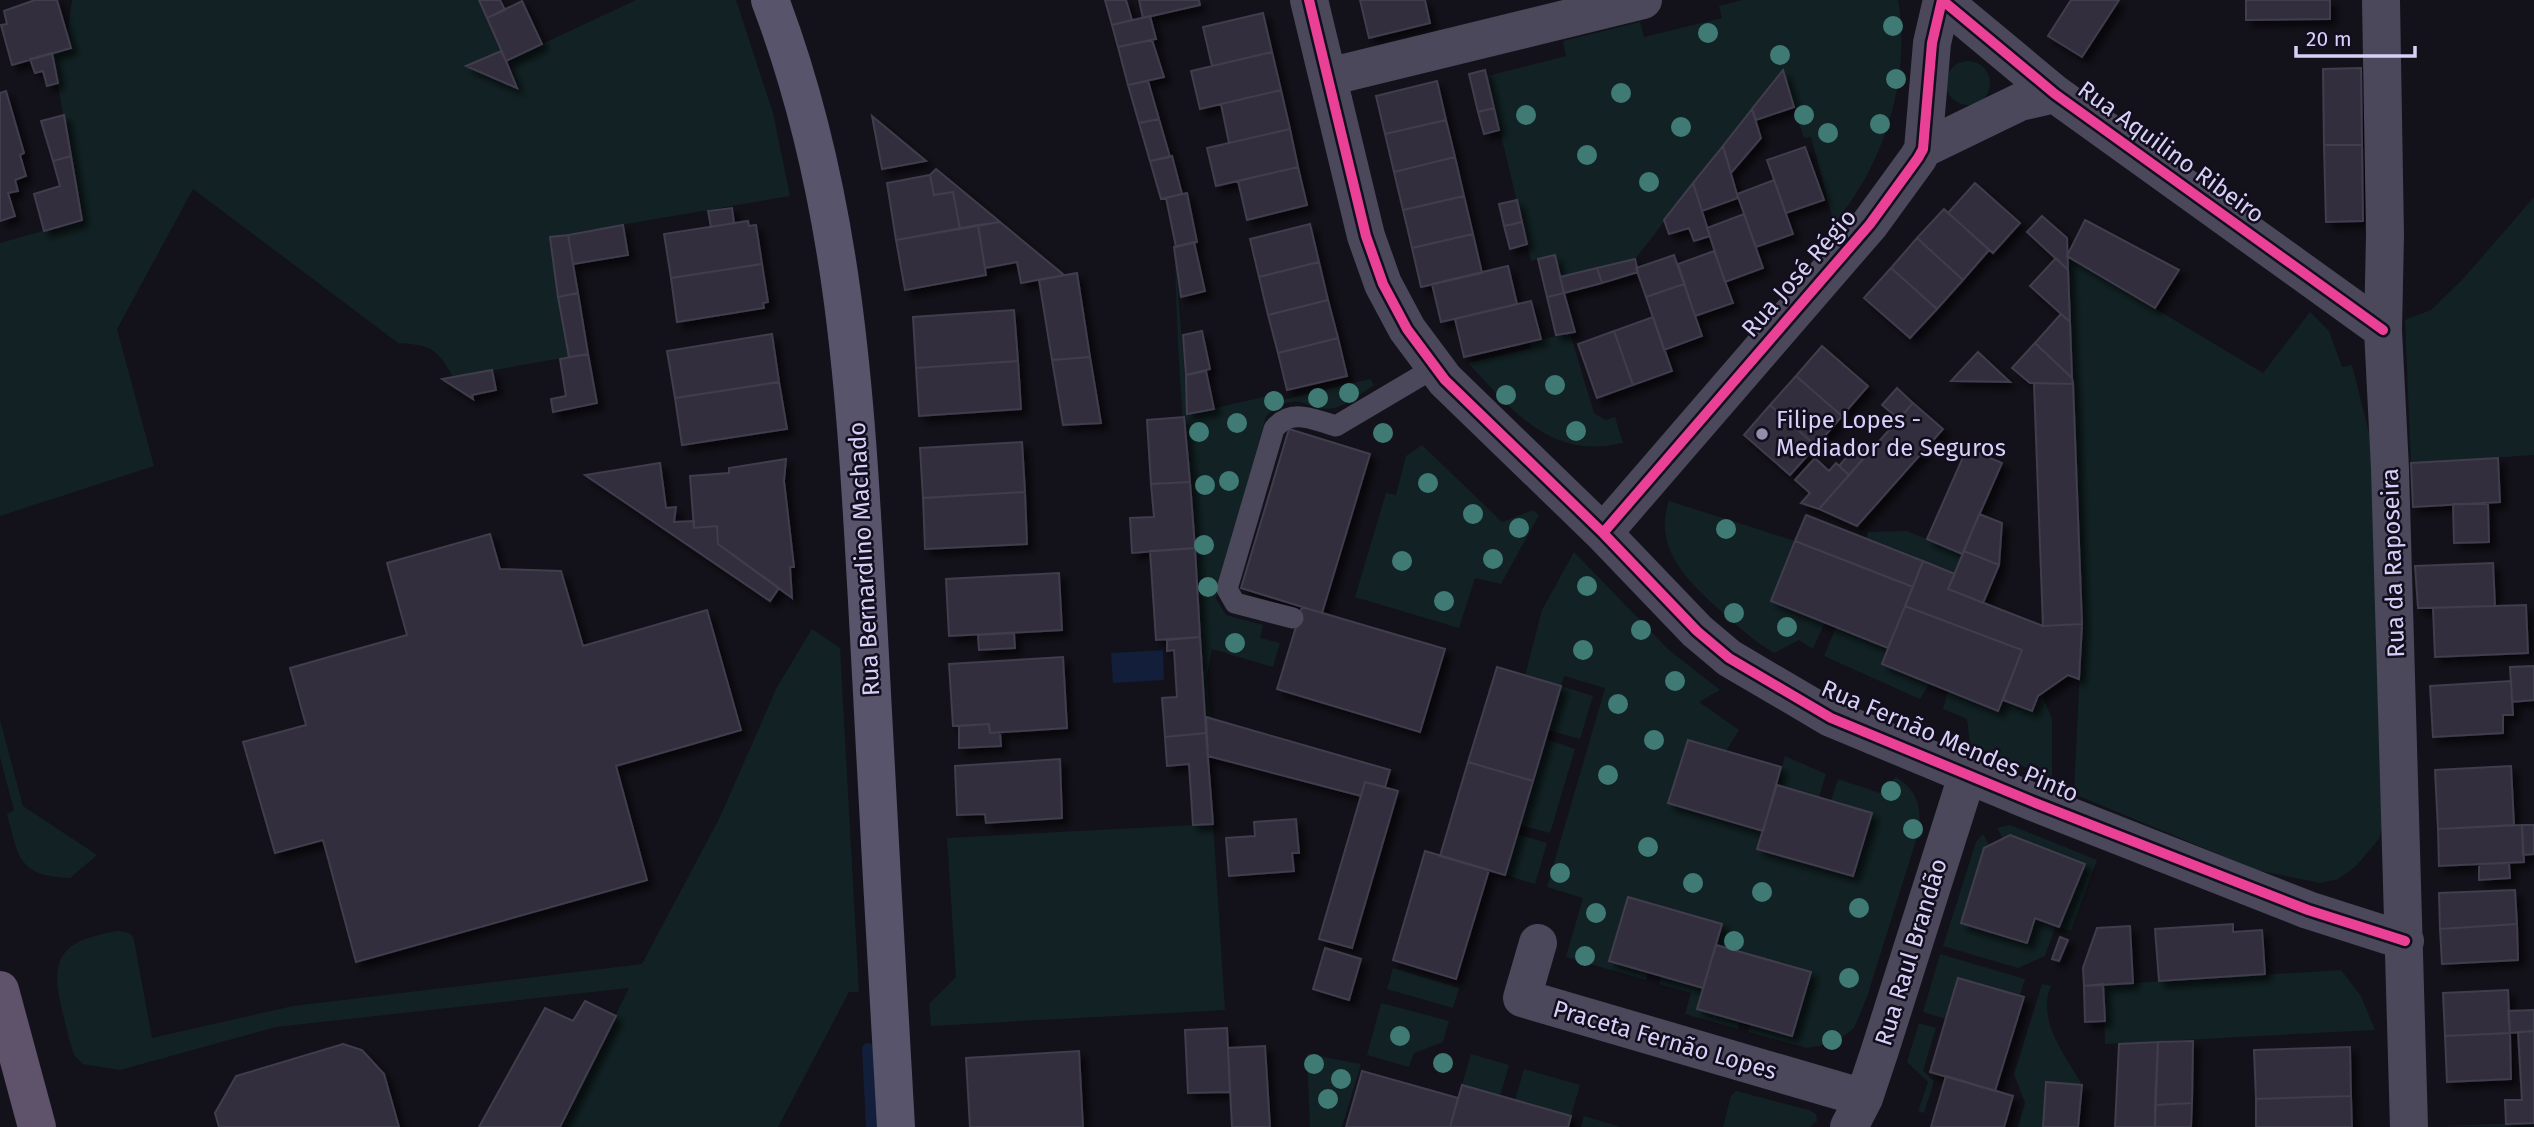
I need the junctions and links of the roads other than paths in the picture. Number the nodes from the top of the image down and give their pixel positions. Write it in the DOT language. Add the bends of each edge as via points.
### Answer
graph roads {
  1 [pos="770,0"];
  2 [pos="1309,0"];
  3 [pos="1643,0"];
  4 [pos="1941,0"];
  5 [pos="2381,0"];
  6 [pos="1328,77"];
  7 [pos="2055,94"];
  8 [pos="1923,149"];
  9 [pos="2383,330"];
  10 [pos="1434,368"];
  11 [pos="1603,533"];
  12 [pos="1293,618"];
  13 [pos="1967,776"];
  14 [pos="2405,941"];
  15 [pos="1538,943"];
  16 [pos="0,990"];
  17 [pos="1856,1112"];
  18 [pos="37,1127"];
  19 [pos="896,1127"];
  20 [pos="2409,1127"];
  1 -- 19 [label="main road, Rua Bernardino Machado" via="793,65 820,170 849,334"];
  2 -- 6 [label="street, Rua Fernão Mendes Pinto"];
  3 -- 6 [label="street"];
  4 -- 7 [label="street, Rua Aquilino Ribeiro"];
  4 -- 8 [label="street" via="1932,43"];
  5 -- 9 [label="street, Rua da Raposeira"];
  6 -- 10 [label="street, Rua Fernão Mendes Pinto" via="1372,256 1407,329"];
  7 -- 8 [label="street, Rua José Régio" via="2020,102"];
  7 -- 9 [label="street, Rua Aquilino Ribeiro"];
  8 -- 11 [label="street, Rua José Régio" via="1870,224"];
  9 -- 14 [label="street, Rua da Raposeira"];
  10 -- 11 [label="street, Rua Fernão Mendes Pinto"];
  10 -- 12 [label="lane" via="1336,425 1296,415 1280,421 1274,429 1227,589 1236,603"];
  11 -- 13 [label="street, Rua Fernão Mendes Pinto" via="1729,658 1830,718"];
  13 -- 14 [label="street, Rua Fernão Mendes Pinto" via="2308,909"];
  13 -- 17 [label="street, Rua Raul Brandão"];
  14 -- 20 [label="street, Rua da Raposeira"];
  15 -- 17 [label="street, Praceta Fernão Lopes" via="1522,999"];
  16 -- 18 [label="main road"];
}
